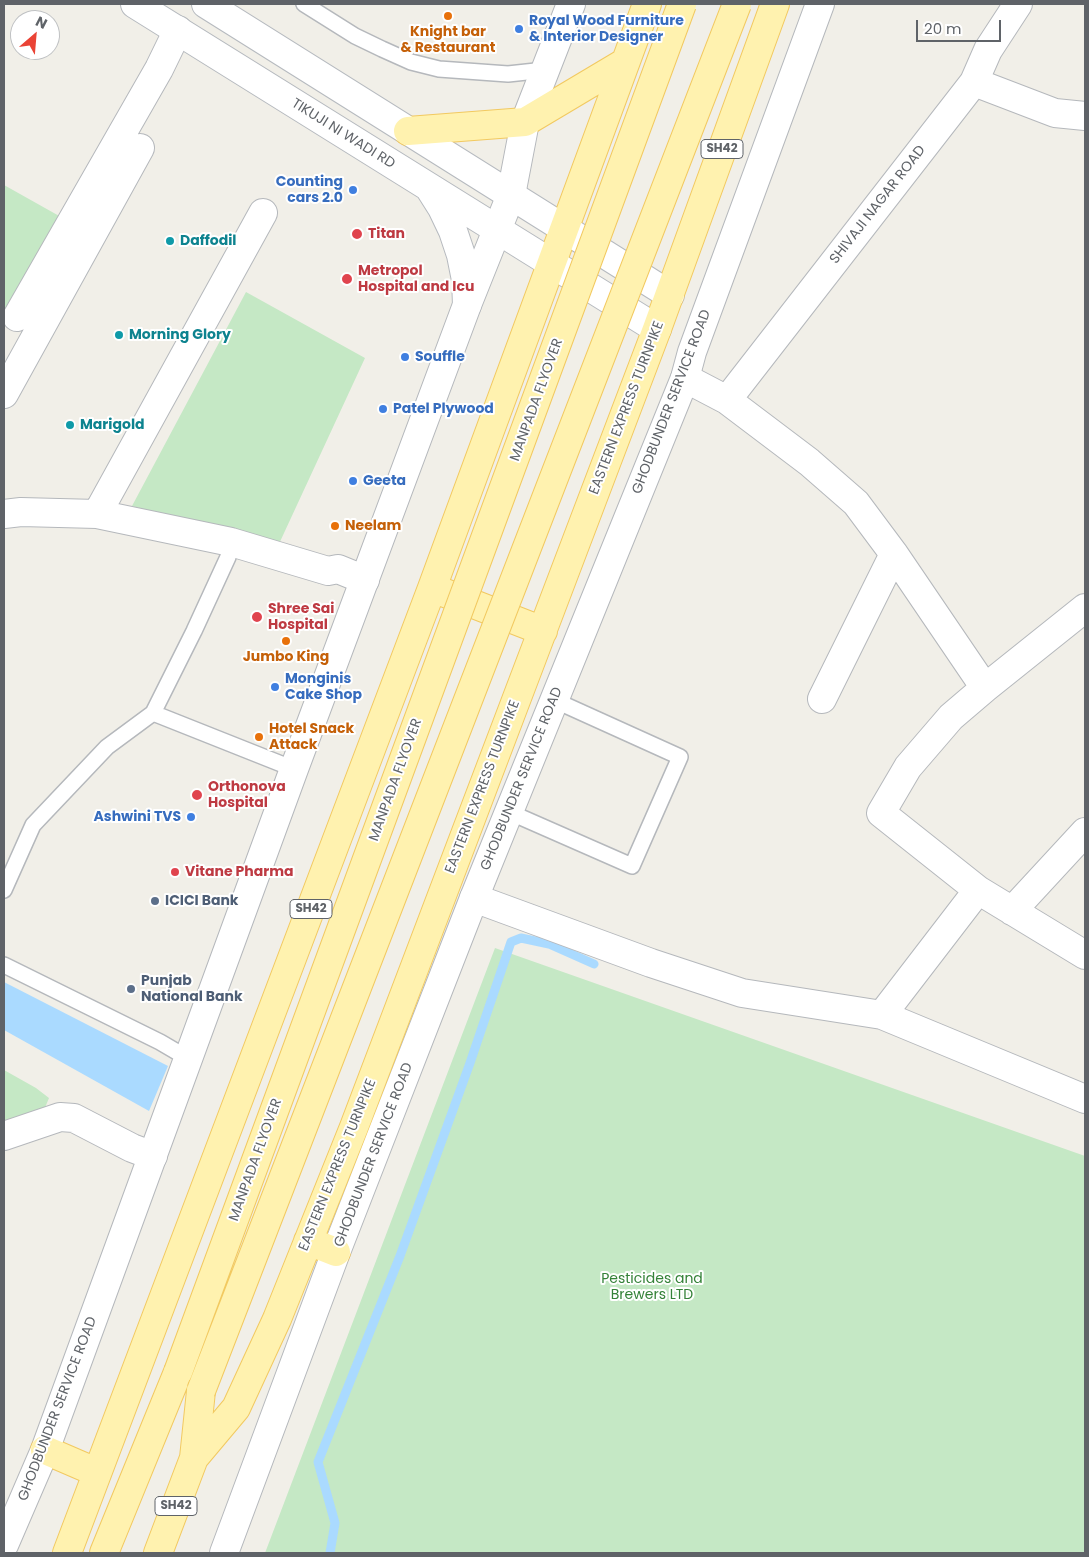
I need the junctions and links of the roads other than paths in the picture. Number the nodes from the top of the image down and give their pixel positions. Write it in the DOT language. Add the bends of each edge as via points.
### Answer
graph roads {
  1 [pos="135,4"];
  2 [pos="206,4"];
  3 [pos="304,4"];
  4 [pos="571,4"];
  5 [pos="647,4"];
  6 [pos="682,4"];
  7 [pos="737,4"];
  8 [pos="775,4"];
  9 [pos="820,4"];
  10 [pos="1018,4"];
  11 [pos="178,30"];
  12 [pos="624,63"];
  13 [pos="545,70"];
  14 [pos="974,82"];
  15 [pos="1085,116"];
  16 [pos="524,122"];
  17 [pos="408,131"];
  18 [pos="140,148"];
  19 [pos="429,187"];
  20 [pos="511,195"];
  21 [pos="263,213"];
  22 [pos="564,228"];
  23 [pos="497,230"];
  24 [pos="551,263"];
  25 [pos="670,295"];
  26 [pos="467,305"];
  27 [pos="17,317"];
  28 [pos="657,329"];
  29 [pos="685,378"];
  30 [pos="4,394"];
  31 [pos="727,400"];
  32 [pos="4,514"];
  33 [pos="98,514"];
  34 [pos="231,542"];
  35 [pos="894,554"];
  36 [pos="363,584"];
  37 [pos="432,588"];
  38 [pos="1085,608"];
  39 [pos="543,631"];
  40 [pos="985,688"];
  41 [pos="822,699"];
  42 [pos="554,700"];
  43 [pos="153,713"];
  44 [pos="294,769"];
  45 [pos="509,812"];
  46 [pos="1085,832"];
  47 [pos="4,890"];
  48 [pos="978,890"];
  49 [pos="474,898"];
  50 [pos="1012,910"];
  51 [pos="1085,955"];
  52 [pos="4,965"];
  53 [pos="882,1015"];
  54 [pos="189,1059"];
  55 [pos="1085,1099"];
  56 [pos="4,1136"];
  57 [pos="153,1156"];
  58 [pos="308,1241"];
  59 [pos="336,1252"];
  60 [pos="45,1450"];
  61 [pos="194,1458"];
  62 [pos="96,1472"];
  63 [pos="5,1537"];
  64 [pos="67,1553"];
  65 [pos="104,1553"];
  66 [pos="158,1553"];
  67 [pos="224,1553"];
  1 -- 11 [label="street, TIKUJI NI WADI RD"];
  2 -- 17 [label="street"];
  3 -- 13 [label="lane" via="355,36 411,62 439,70 508,74"];
  4 -- 13 [label="street, GHODBUNDER SERVICE ROAD"];
  5 -- 12 [label="main road, SH42"];
  6 -- 65 [label="main road, MANPADA FLYOVER, bridge" via="178,1372"];
  7 -- 61 [label="main road, bridge" via="200,1391"];
  8 -- 25 [label="main road, EASTERN EXPRESS TURNPIKE / SH42"];
  9 -- 29 [label="street, GHODBUNDER SERVICE ROAD"];
  10 -- 14 [label="street, SHIVAJI NAGAR ROAD" via="988,50"];
  11 -- 19 [label="street, TIKUJI NI WADI RD"];
  11 -- 27 [label="street" via="159,69"];
  12 -- 16 [label="main road"];
  12 -- 22 [label="main road, SH42"];
  13 -- 16 [label="street, GHODBUNDER SERVICE ROAD"];
  14 -- 15 [label="street" via="1055,113"];
  14 -- 31 [label="street, SHIVAJI NAGAR ROAD"];
  16 -- 17 [label="main road"];
  16 -- 20 [label="street, GHODBUNDER SERVICE ROAD"];
  17 -- 20 [label="street"];
  18 -- 30 [label="street"];
  19 -- 23 [label="street, TIKUJI NI WADI RD"];
  19 -- 26 [label="street" via="446,216 461,255"];
  20 -- 22 [label="street"];
  20 -- 23 [label="street, GHODBUNDER SERVICE ROAD"];
  21 -- 33 [label="street"];
  22 -- 24 [label="main road, SH42"];
  22 -- 25 [label="street"];
  23 -- 24 [label="street, TIKUJI NI WADI RD"];
  23 -- 26 [label="street, GHODBUNDER SERVICE ROAD"];
  24 -- 28 [label="street, TIKUJI NI WADI RD"];
  24 -- 37 [label="main road, SH42"];
  25 -- 28 [label="main road, EASTERN EXPRESS TURNPIKE / SH42"];
  26 -- 36 [label="street, GHODBUNDER SERVICE ROAD"];
  28 -- 39 [label="main road, EASTERN EXPRESS TURNPIKE / SH42"];
  29 -- 31 [label="street"];
  29 -- 42 [label="street, GHODBUNDER SERVICE ROAD"];
  31 -- 35 [label="street" via="809,462 856,503"];
  32 -- 33 [label="street"];
  33 -- 34 [label="street"];
  34 -- 36 [label="street" via="328,572 334,579"];
  34 -- 43 [label="lane" via="228,557"];
  35 -- 40 [label="street"];
  35 -- 41 [label="street"];
  36 -- 44 [label="street, GHODBUNDER SERVICE ROAD"];
  37 -- 39 [label="main road"];
  37 -- 62 [label="main road, SH42"];
  38 -- 40 [label="street"];
  39 -- 58 [label="main road, EASTERN EXPRESS TURNPIKE / SH42"];
  40 -- 48 [label="street" via="951,717 908,767 881,814"];
  42 -- 45 [label="street, GHODBUNDER SERVICE ROAD"];
  42 -- 45 [label="lane" via="680,757 632,866"];
  43 -- 44 [label="lane"];
  43 -- 47 [label="lane" via="107,747 33,825"];
  44 -- 54 [label="street, GHODBUNDER SERVICE ROAD"];
  45 -- 49 [label="street, GHODBUNDER SERVICE ROAD"];
  46 -- 50 [label="street"];
  48 -- 50 [label="street"];
  48 -- 53 [label="street"];
  49 -- 53 [label="street" via="742,993"];
  49 -- 59 [label="street, GHODBUNDER SERVICE ROAD"];
  50 -- 51 [label="street"];
  52 -- 54 [label="lane"];
  53 -- 55 [label="street"];
  54 -- 57 [label="street, GHODBUNDER SERVICE ROAD"];
  56 -- 57 [label="street" via="60,1117 74,1118"];
  57 -- 60 [label="street, GHODBUNDER SERVICE ROAD"];
  58 -- 59 [label="main road"];
  58 -- 61 [label="main road, EASTERN EXPRESS TURNPIKE / SH42" via="236,1408"];
  59 -- 67 [label="street, GHODBUNDER SERVICE ROAD"];
  60 -- 62 [label="main road"];
  60 -- 63 [label="street, GHODBUNDER SERVICE ROAD"];
  61 -- 66 [label="main road, EASTERN EXPRESS TURNPIKE / SH42"];
  62 -- 64 [label="main road, SH42"];
}
